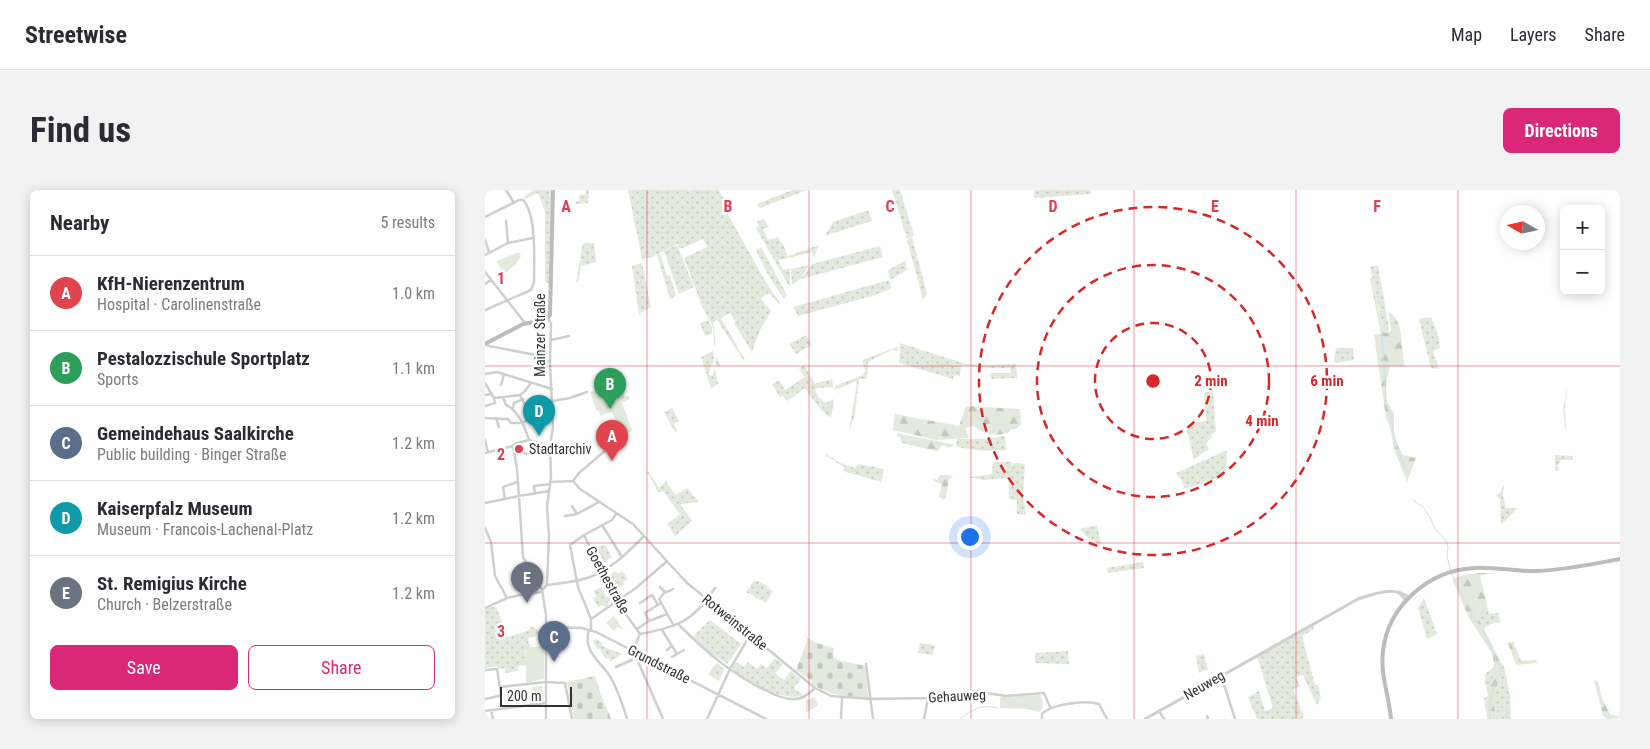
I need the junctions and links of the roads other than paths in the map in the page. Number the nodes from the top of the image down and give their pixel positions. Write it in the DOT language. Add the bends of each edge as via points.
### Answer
graph roads {
  1 [pos="507,190"];
  2 [pos="553,190"];
  3 [pos="514,203"];
  4 [pos="485,215"];
  5 [pos="506,221"];
  6 [pos="533,238"];
  7 [pos="485,240"];
  8 [pos="508,243"];
  9 [pos="489,252"];
  10 [pos="485,255"];
  11 [pos="485,272"];
  12 [pos="491,280"];
  13 [pos="485,284"];
  14 [pos="508,300"];
  15 [pos="485,310"];
  16 [pos="548,318"];
  17 [pos="525,324"];
  18 [pos="569,336"];
  19 [pos="551,340"];
  20 [pos="486,344"];
  21 [pos="550,362"];
  22 [pos="485,374"];
  23 [pos="503,374"];
  24 [pos="485,383"];
  25 [pos="530,384"];
  26 [pos="501,385"];
  27 [pos="552,389"];
  28 [pos="587,392"];
  29 [pos="491,394"];
  30 [pos="513,394"];
  31 [pos="520,394"];
  32 [pos="485,395"];
  33 [pos="503,397"];
  34 [pos="494,398"];
  35 [pos="523,399"];
  36 [pos="552,400"];
  37 [pos="514,402"];
  38 [pos="485,406"];
  39 [pos="513,408"];
  40 [pos="485,418"];
  41 [pos="496,418"];
  42 [pos="522,423"];
  43 [pos="499,427"];
  44 [pos="621,437"];
  45 [pos="485,440"];
  46 [pos="529,440"];
  47 [pos="513,446"];
  48 [pos="550,446"];
  49 [pos="487,452"];
  50 [pos="514,452"];
  51 [pos="550,452"];
  52 [pos="573,481"];
  53 [pos="517,482"];
  54 [pos="549,483"];
  55 [pos="549,491"];
  56 [pos="535,493"];
  57 [pos="518,496"];
  58 [pos="505,500"];
  59 [pos="599,502"];
  60 [pos="485,503"];
  61 [pos="572,506"];
  62 [pos="577,514"];
  63 [pos="616,514"];
  64 [pos="565,516"];
  65 [pos="602,524"];
  66 [pos="485,528"];
  67 [pos="584,535"];
  68 [pos="644,536"];
  69 [pos="622,557"];
  70 [pos="1620,559"];
  71 [pos="667,562"];
  72 [pos="602,571"];
  73 [pos="577,581"];
  74 [pos="547,585"];
  75 [pos="660,587"];
  76 [pos="715,588"];
  77 [pos="673,589"];
  78 [pos="542,591"];
  79 [pos="665,592"];
  80 [pos="507,598"];
  81 [pos="1408,598"];
  82 [pos="707,601"];
  83 [pos="617,602"];
  84 [pos="641,603"];
  85 [pos="659,604"];
  86 [pos="485,608"];
  87 [pos="667,614"];
  88 [pos="591,619"];
  89 [pos="649,621"];
  90 [pos="679,625"];
  91 [pos="674,626"];
  92 [pos="546,628"];
  93 [pos="637,629"];
  94 [pos="590,630"];
  95 [pos="662,630"];
  96 [pos="641,634"];
  97 [pos="749,635"];
  98 [pos="672,646"];
  99 [pos="633,650"];
  100 [pos="667,650"];
  101 [pos="685,650"];
  102 [pos="677,654"];
  103 [pos="672,657"];
  104 [pos="636,658"];
  105 [pos="866,664"];
  106 [pos="616,667"];
  107 [pos="729,669"];
  108 [pos="485,670"];
  109 [pos="1221,675"];
  110 [pos="546,682"];
  111 [pos="500,687"];
  112 [pos="815,688"];
  113 [pos="718,694"];
  114 [pos="842,698"];
  115 [pos="928,698"];
  116 [pos="485,699"];
  117 [pos="871,699"];
  118 [pos="546,703"];
  119 [pos="1050,707"];
  120 [pos="491,710"];
  121 [pos="485,711"];
  122 [pos="1159,711"];
  123 [pos="493,719"];
  124 [pos="546,719"];
  125 [pos="572,719"];
  126 [pos="627,719"];
  127 [pos="663,719"];
  128 [pos="707,719"];
  129 [pos="766,719"];
  130 [pos="841,719"];
  131 [pos="873,719"];
  132 [pos="924,719"];
  133 [pos="1042,719"];
  134 [pos="1107,719"];
  135 [pos="1145,719"];
  136 [pos="1164,719"];
  137 [pos="1235,719"];
  138 [pos="1391,719"];
  1 -- 3 [label="street"];
  2 -- 16 [label="main road, Mainzer Straße"];
  3 -- 4 [label="street"];
  3 -- 6 [label="street" via="523,200 527,204"];
  5 -- 8 [label="street"];
  6 -- 8 [label="street"];
  6 -- 14 [label="street" via="533,286 531,290"];
  7 -- 9 [label="street"];
  8 -- 9 [label="street"];
  9 -- 10 [label="street"];
  11 -- 12 [label="street"];
  12 -- 13 [label="street"];
  12 -- 14 [label="street"];
  14 -- 15 [label="street"];
  14 -- 17 [label="street"];
  16 -- 17 [label="main road"];
  16 -- 19 [label="street, Mainzer Straße"];
  17 -- 20 [label="main road"];
  18 -- 19 [label="street"];
  19 -- 21 [label="street, Mainzer Straße"];
  20 -- 21 [label="street" via="536,355"];
  21 -- 27 [label="street, Mainzer Straße"];
  22 -- 23 [label="street"];
  23 -- 25 [label="street"];
  23 -- 26 [label="street"];
  24 -- 29 [label="street"];
  25 -- 27 [label="street"];
  25 -- 31 [label="street"];
  27 -- 36 [label="street, Mainzer Straße"];
  28 -- 36 [label="street"];
  29 -- 32 [label="street"];
  29 -- 34 [label="street"];
  30 -- 31 [label="street"];
  30 -- 33 [label="street"];
  30 -- 37 [label="street"];
  31 -- 35 [label="street"];
  33 -- 34 [label="street"];
  33 -- 39 [label="street" via="506,405"];
  34 -- 38 [label="street" via="495,403"];
  35 -- 37 [label="street"];
  35 -- 42 [label="street" via="528,420"];
  36 -- 48 [label="street, Mainzer Straße"];
  37 -- 39 [label="street"];
  39 -- 42 [label="street"];
  40 -- 41 [label="street"];
  41 -- 42 [label="street"];
  41 -- 43 [label="street"];
  42 -- 46 [label="street"];
  44 -- 52 [label="street"];
  45 -- 49 [label="street"];
  46 -- 47 [label="street"];
  46 -- 48 [label="street"];
  47 -- 49 [label="street"];
  47 -- 50 [label="street"];
  48 -- 51 [label="street, Mainzer Straße"];
  50 -- 51 [label="street"];
  50 -- 53 [label="street"];
  51 -- 54 [label="street, Mainzer Straße"];
  52 -- 54 [label="street"];
  52 -- 59 [label="street, Rotweinstraße"];
  53 -- 57 [label="street"];
  53 -- 58 [label="street" via="503,487"];
  54 -- 55 [label="street, Mainzer Straße"];
  54 -- 56 [label="street" via="534,486"];
  55 -- 56 [label="street"];
  55 -- 74 [label="street, Mainzer Straße"];
  56 -- 57 [label="street"];
  57 -- 58 [label="street"];
  57 -- 78 [label="street" via="523,557"];
  58 -- 60 [label="street"];
  59 -- 62 [label="street"];
  59 -- 63 [label="street, Rotweinstraße"];
  61 -- 62 [label="street"];
  62 -- 64 [label="street"];
  63 -- 65 [label="street" via="612,520"];
  63 -- 68 [label="street, Rotweinstraße" via="633,524"];
  65 -- 67 [label="street"];
  65 -- 69 [label="street"];
  66 -- 80 [label="street" via="495,576"];
  67 -- 72 [label="street, Goethestraße"];
  67 -- 73 [label="street" via="569,545"];
  68 -- 69 [label="street"];
  68 -- 71 [label="street, Rotweinstraße"];
  69 -- 72 [label="street"];
  70 -- 81 [label="main road" via="1542,571 1480,568 1457,571 1427,583"];
  71 -- 82 [label="street, Rotweinstraße"];
  71 -- 83 [label="street"];
  72 -- 73 [label="street"];
  72 -- 83 [label="street, Goethestraße"];
  73 -- 74 [label="street"];
  73 -- 88 [label="street"];
  74 -- 78 [label="street"];
  75 -- 79 [label="street"];
  76 -- 82 [label="street"];
  77 -- 79 [label="street"];
  78 -- 80 [label="street"];
  78 -- 92 [label="street"];
  79 -- 85 [label="street"];
  80 -- 86 [label="street"];
  81 -- 109 [label="street, Neuweg" via="1394,590 1353,601"];
  81 -- 138 [label="main road" via="1392,620 1383,647 1382,669"];
  82 -- 90 [label="street"];
  82 -- 97 [label="street, Rotweinstraße"];
  83 -- 88 [label="street"];
  83 -- 93 [label="street, Goethestraße"];
  84 -- 85 [label="street" via="652,595"];
  85 -- 87 [label="street"];
  85 -- 89 [label="street" via="645,613"];
  87 -- 89 [label="street"];
  87 -- 91 [label="street"];
  88 -- 94 [label="street"];
  89 -- 93 [label="street"];
  90 -- 91 [label="street"];
  90 -- 107 [label="street"];
  91 -- 95 [label="street"];
  92 -- 94 [label="street, Grundstraße"];
  92 -- 110 [label="street"];
  93 -- 96 [label="street, Goethestraße"];
  94 -- 99 [label="street, Grundstraße"];
  94 -- 126 [label="street" via="587,640 590,652 610,677"];
  95 -- 96 [label="street"];
  95 -- 98 [label="street"];
  96 -- 99 [label="street"];
  97 -- 107 [label="street"];
  97 -- 112 [label="street, Rotweinstraße"];
  98 -- 100 [label="street"];
  98 -- 102 [label="street"];
  99 -- 104 [label="street"];
  99 -- 113 [label="street, Grundstraße"];
  101 -- 102 [label="street"];
  102 -- 103 [label="street"];
  104 -- 106 [label="street"];
  104 -- 127 [label="street"];
  105 -- 117 [label="street"];
  107 -- 112 [label="street" via="784,698 798,699"];
  107 -- 113 [label="street"];
  108 -- 111 [label="street" via="496,668"];
  109 -- 122 [label="street, Neuweg"];
  109 -- 137 [label="street"];
  110 -- 111 [label="street"];
  110 -- 118 [label="street"];
  110 -- 125 [label="street" via="565,683"];
  111 -- 116 [label="street" via="500,696"];
  112 -- 114 [label="street, Rotweinstraße"];
  113 -- 128 [label="street"];
  113 -- 129 [label="street, Grundstraße"];
  114 -- 117 [label="street, Rotweinstraße"];
  114 -- 130 [label="street"];
  115 -- 117 [label="street, Gehauweg"];
  115 -- 119 [label="street, Gehauweg" via="975,693 1006,696 1044,694"];
  115 -- 132 [label="street"];
  117 -- 131 [label="street"];
  118 -- 120 [label="street"];
  118 -- 124 [label="street"];
  119 -- 133 [label="street" via="1042,714"];
  119 -- 134 [label="street" via="1099,704"];
  120 -- 121 [label="street"];
  120 -- 123 [label="street"];
  122 -- 135 [label="street, Neuweg"];
  122 -- 136 [label="street"];
}
